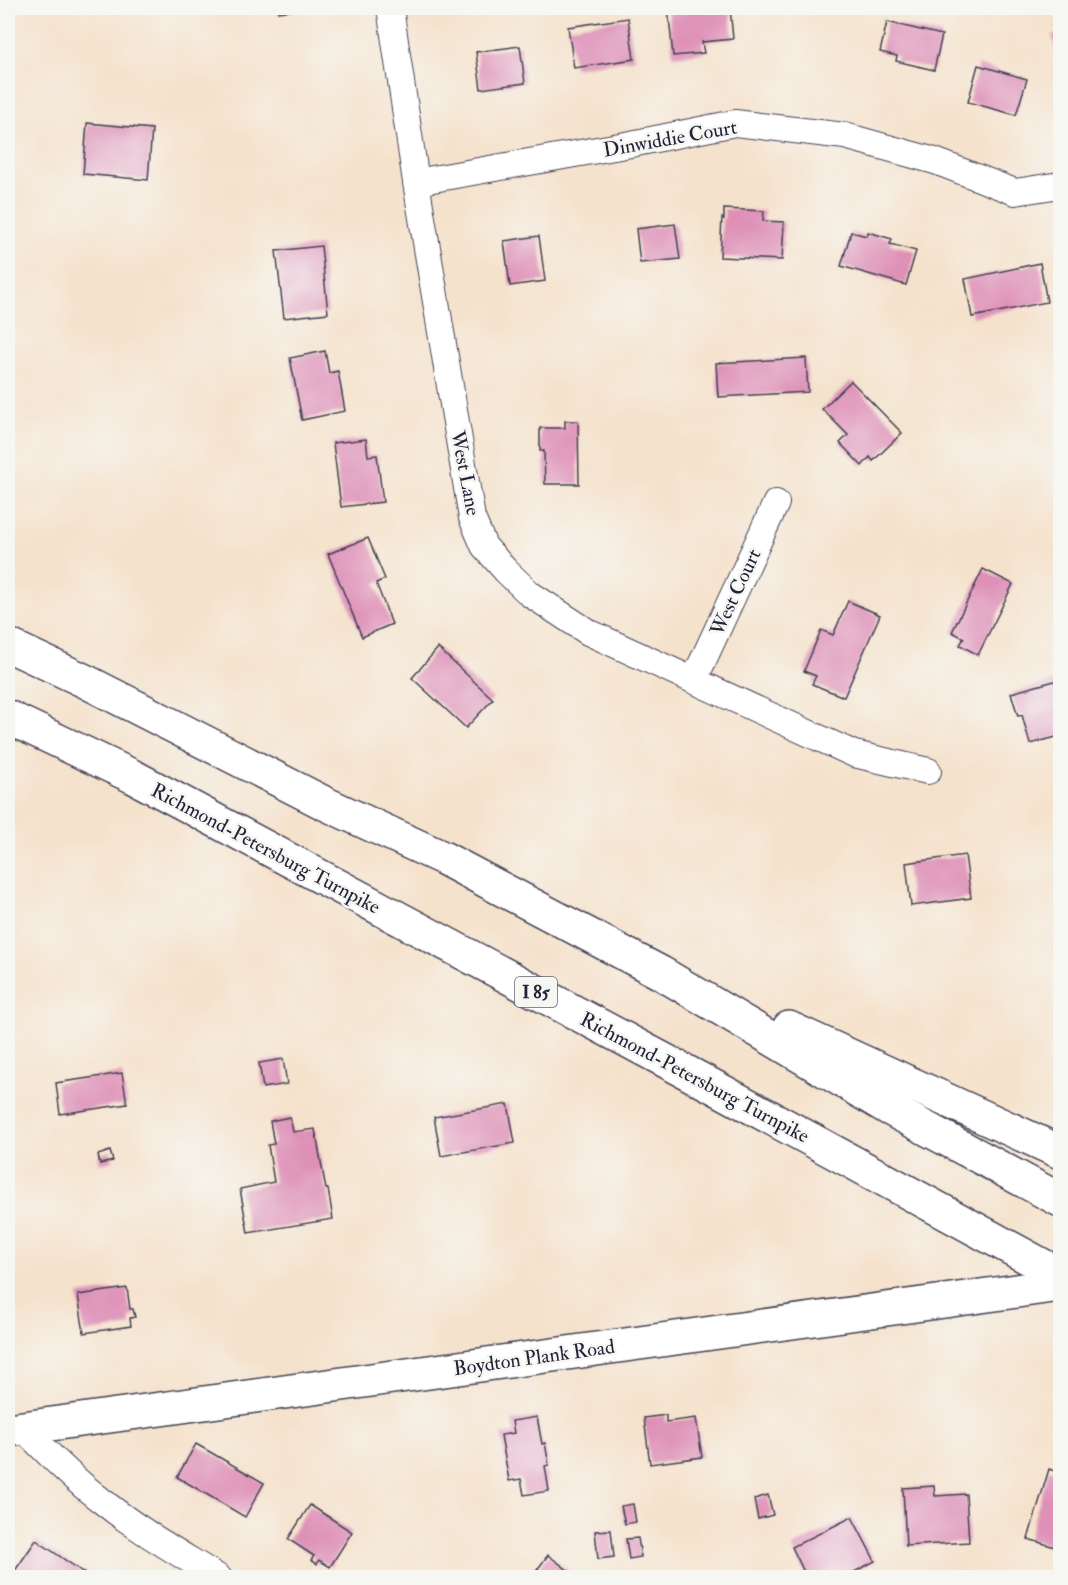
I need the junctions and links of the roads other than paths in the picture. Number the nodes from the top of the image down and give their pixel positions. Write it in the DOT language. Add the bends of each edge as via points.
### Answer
graph roads {
  1 [pos="390,8"];
  2 [pos="416,182"];
  3 [pos="1060,185"];
  4 [pos="777,503"];
  5 [pos="8,645"];
  6 [pos="694,680"];
  7 [pos="8,717"];
  8 [pos="928,771"];
  9 [pos="661,974"];
  10 [pos="1060,1152"];
  11 [pos="1060,1200"];
  12 [pos="1060,1275"];
  13 [pos="1060,1285"];
  14 [pos="15,1429"];
  15 [pos="219,1578"];
  1 -- 2 [label="street, West Lane"];
  2 -- 3 [label="street, Dinwiddie Court" via="735,123 846,136 935,161 1014,192"];
  2 -- 6 [label="street, West Lane" via="472,518 484,546 530,594 588,632"];
  4 -- 6 [label="street, West Court"];
  5 -- 9 [label="main road" via="443,858"];
  6 -- 8 [label="street, West Lane" via="854,754"];
  7 -- 12 [label="main road, Richmond-Petersburg Turnpike / I 85" via="134,777"];
  9 -- 10 [label="main road" via="811,1037"];
  9 -- 11 [label="main road" via="890,1109"];
  13 -- 14 [label="main road, Boydton Plank Road"];
  14 -- 15 [label="street" via="102,1502"];
}
